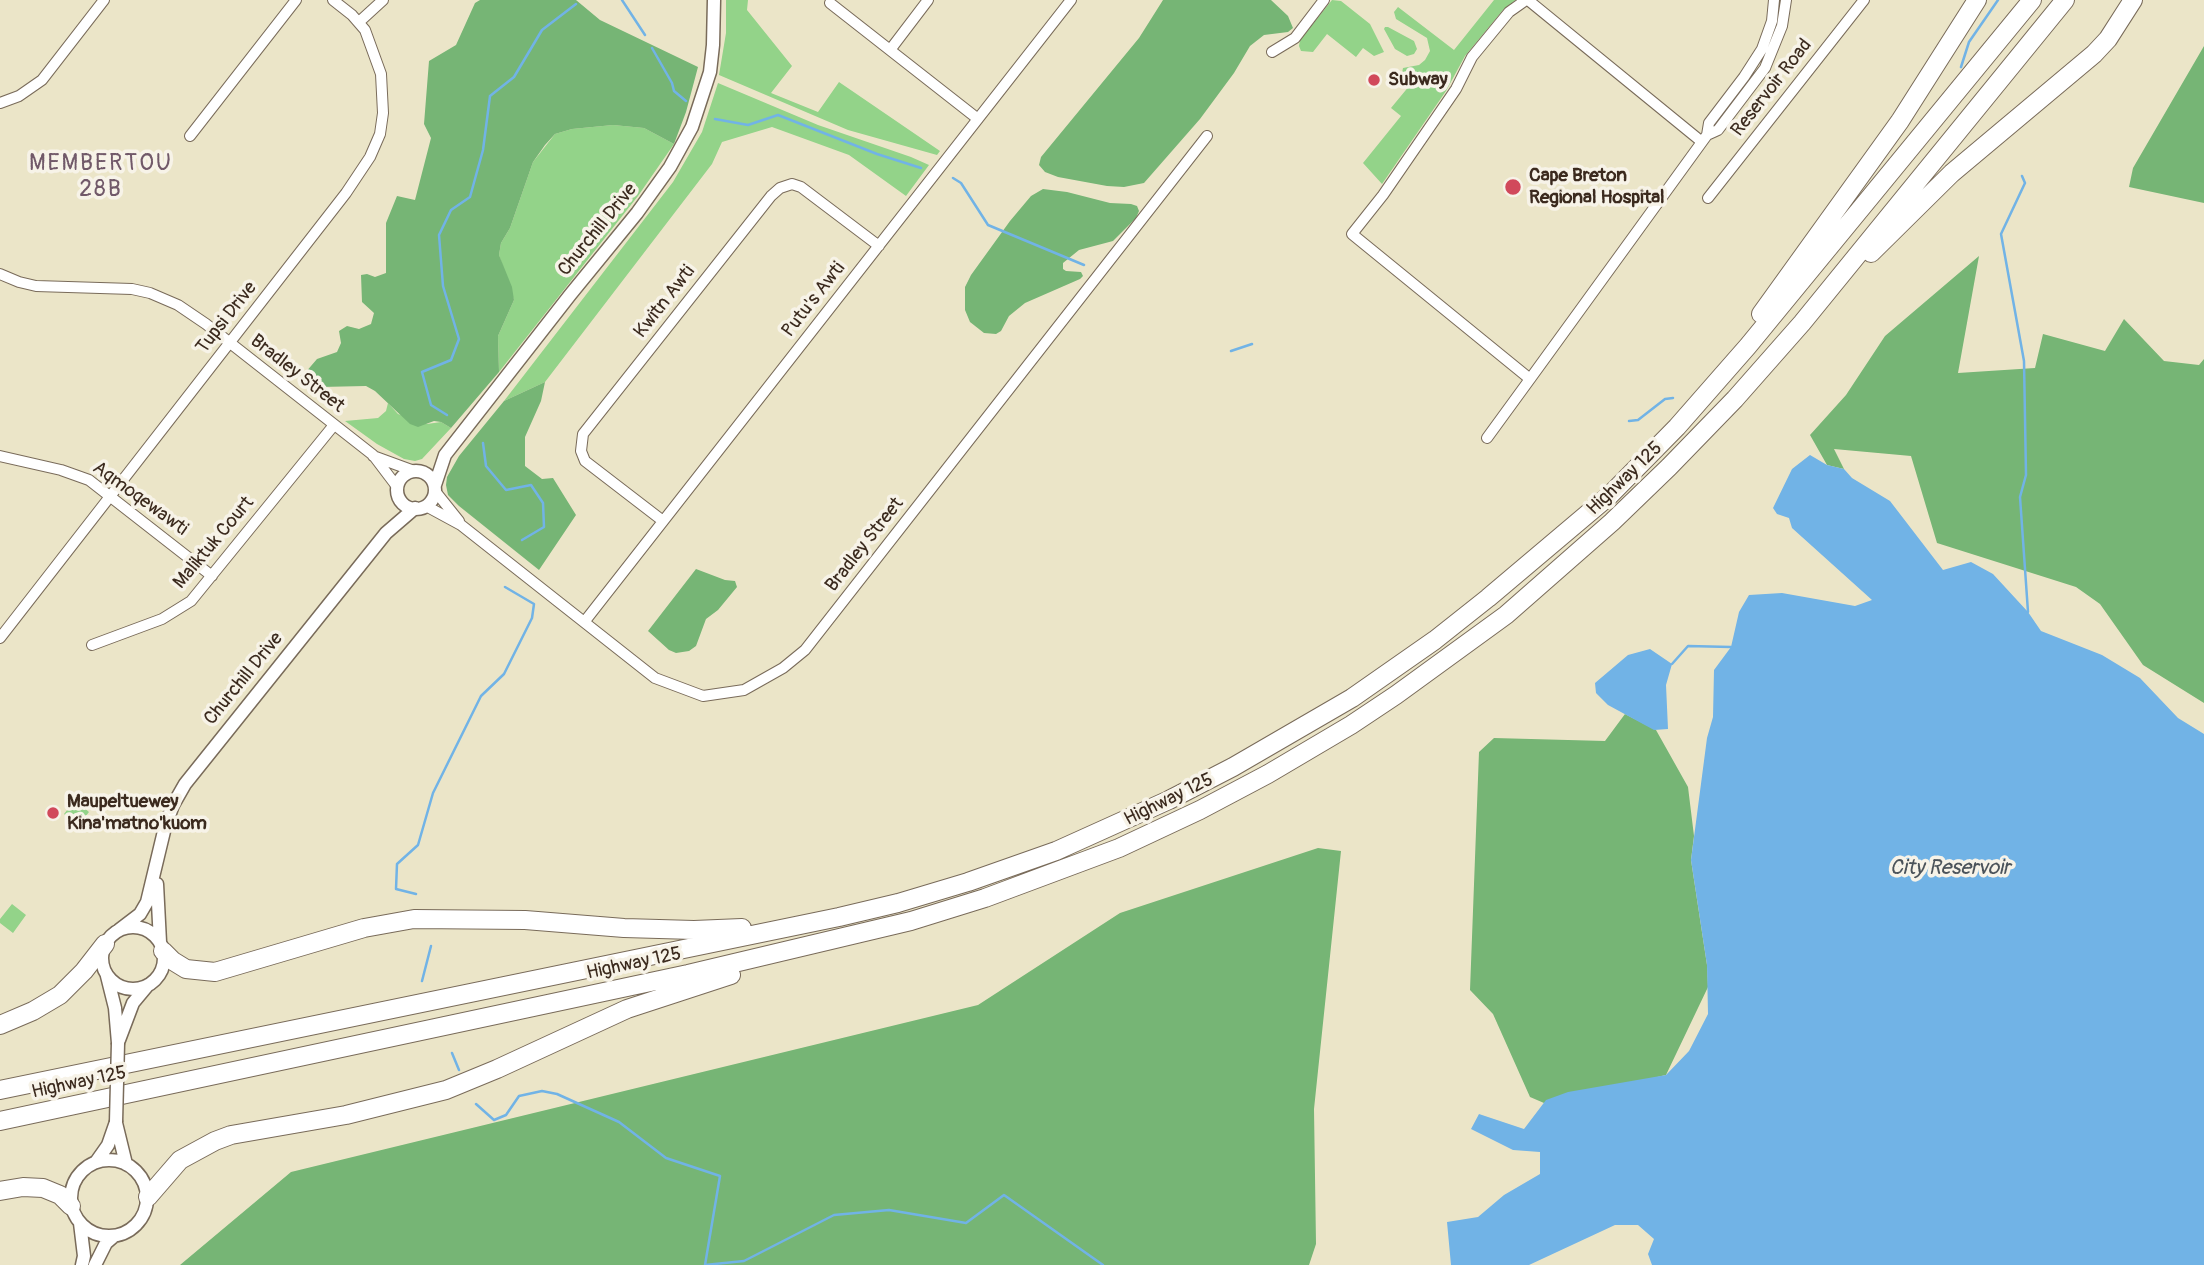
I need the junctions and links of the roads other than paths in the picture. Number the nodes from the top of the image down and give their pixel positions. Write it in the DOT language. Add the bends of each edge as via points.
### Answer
graph roads {
  1 [pos="104,0"];
  2 [pos="296,0"];
  3 [pos="333,0"];
  4 [pos="383,0"];
  5 [pos="714,0"];
  6 [pos="928,0"];
  7 [pos="1071,0"];
  8 [pos="1324,0"];
  9 [pos="1527,0"];
  10 [pos="1774,0"];
  11 [pos="1786,0"];
  12 [pos="1864,0"];
  13 [pos="1977,0"];
  14 [pos="2032,0"];
  15 [pos="2065,0"];
  16 [pos="2133,0"];
  17 [pos="830,3"];
  18 [pos="359,23"];
  19 [pos="890,50"];
  20 [pos="1272,52"];
  21 [pos="0,103"];
  22 [pos="978,119"];
  23 [pos="190,136"];
  24 [pos="1207,136"];
  25 [pos="1704,139"];
  26 [pos="1708,198"];
  27 [pos="879,246"];
  28 [pos="0,274"];
  29 [pos="1802,323"];
  30 [pos="230,343"];
  31 [pos="1530,379"];
  32 [pos="1694,408"];
  33 [pos="334,425"];
  34 [pos="1487,438"];
  35 [pos="445,454"];
  36 [pos="373,455"];
  37 [pos="0,456"];
  38 [pos="416,471"];
  39 [pos="435,488"];
  40 [pos="399,494"];
  41 [pos="111,496"];
  42 [pos="421,507"];
  43 [pos="663,521"];
  44 [pos="461,524"];
  45 [pos="386,533"];
  46 [pos="212,576"];
  47 [pos="585,621"];
  48 [pos="0,638"];
  49 [pos="92,645"];
  50 [pos="157,862"];
  51 [pos="839,917"];
  52 [pos="119,930"];
  53 [pos="836,939"];
  54 [pos="105,944"];
  55 [pos="162,947"];
  56 [pos="106,973"];
  57 [pos="148,985"];
  58 [pos="0,1024"];
  59 [pos="118,1043"];
  60 [pos="0,1090"];
  61 [pos="0,1121"];
  62 [pos="116,1122"];
  63 [pos="96,1162"];
  64 [pos="126,1164"];
  65 [pos="0,1191"];
  66 [pos="148,1196"];
  67 [pos="71,1206"];
  68 [pos="80,1223"];
  69 [pos="113,1237"];
  70 [pos="82,1265"];
  71 [pos="95,1265"];
  1 -- 21 [label="street" via="43,80"];
  2 -- 23 [label="street"];
  3 -- 18 [label="street, Tupsi Drive"];
  4 -- 18 [label="street"];
  5 -- 35 [label="main road, Churchill Drive" via="706,85 692,127 670,167"];
  6 -- 19 [label="street"];
  7 -- 22 [label="street, Putu's Awti"];
  8 -- 20 [label="street" via="1295,38"];
  9 -- 25 [label="street"];
  9 -- 31 [label="street" via="1509,12 1472,57 1449,99 1352,234"];
  10 -- 25 [label="street" via="1762,49 1709,123"];
  11 -- 25 [label="street" via="1782,26 1765,68 1718,130"];
  12 -- 26 [label="street, Reservoir Road"];
  13 -- 32 [label="highway" via="1888,138"];
  14 -- 32 [label="highway, Highway 125"];
  15 -- 29 [label="highway, Highway 125"];
  16 -- 29 [label="highway" via="2094,54 1952,173"];
  17 -- 19 [label="street"];
  18 -- 30 [label="street, Tupsi Drive" via="374,51 383,85 376,145 364,169"];
  19 -- 22 [label="street"];
  22 -- 27 [label="street, Putu's Awti"];
  24 -- 47 [label="street, Bradley Street" via="805,650 783,668 744,690 703,696 655,678"];
  25 -- 31 [label="street"];
  27 -- 43 [label="street, Putu's Awti"];
  27 -- 43 [label="street, Kwitn Awti" via="802,187 780,188 592,423 581,440 585,461"];
  28 -- 30 [label="street, Bradley Street" via="36,286 150,293 178,305"];
  29 -- 53 [label="highway, Highway 125" via="1735,399 1612,522 1506,615 1351,725 1231,794 1119,848 985,898"];
  30 -- 33 [label="street, Bradley Street"];
  30 -- 41 [label="street, Tupsi Drive"];
  31 -- 34 [label="street"];
  32 -- 51 [label="highway, Highway 125" via="1610,495 1457,624 1352,698 1277,743 1056,852 898,903"];
  33 -- 36 [label="street, Bradley Street"];
  33 -- 46 [label="street, Maliktuk Court"];
  35 -- 38 [label="main road, Churchill Drive"];
  35 -- 39 [label="main road, Churchill Drive"];
  36 -- 38 [label="street, Bradley Street"];
  36 -- 40 [label="street, Bradley Street"];
  37 -- 41 [label="street, Aqmoqewawti" via="79,476"];
  38 -- 39 [label="main road" via="428,475"];
  38 -- 40 [label="main road" via="403,477"];
  39 -- 42 [label="main road" via="434,497"];
  39 -- 44 [label="street, Bradley Street"];
  40 -- 42 [label="main road" via="410,507"];
  40 -- 45 [label="main road, Churchill Drive"];
  41 -- 46 [label="street, Aqmoqewawti"];
  41 -- 48 [label="street, Tupsi Drive"];
  42 -- 44 [label="street, Bradley Street"];
  42 -- 45 [label="main road, Churchill Drive"];
  43 -- 47 [label="street, Putu's Awti"];
  44 -- 47 [label="street, Bradley Street"];
  45 -- 50 [label="main road, Churchill Drive" via="185,784 168,819"];
  46 -- 49 [label="street, Maliktuk Court" via="191,601 171,614"];
  50 -- 52 [label="main road, Churchill Drive" via="144,908"];
  50 -- 55 [label="main road, Churchill Drive"];
  51 -- 55 [label="highway" via="694,930 414,919 364,928 215,972 186,969"];
  51 -- 60 [label="highway, Highway 125"];
  52 -- 54 [label="main road"];
  52 -- 55 [label="main road" via="141,928 155,935"];
  53 -- 61 [label="highway, Highway 125"];
  53 -- 66 [label="highway" via="627,1009 446,1090 369,1110 231,1135 180,1160"];
  54 -- 56 [label="main road"];
  54 -- 58 [label="highway" via="60,995 33,1012"];
  55 -- 57 [label="main road" via="163,968"];
  56 -- 57 [label="main road" via="130,989"];
  56 -- 59 [label="main road"];
  57 -- 59 [label="main road" via="133,1003"];
  59 -- 62 [label="main road, bridge"];
  62 -- 63 [label="main road"];
  62 -- 64 [label="main road"];
  63 -- 64 [label="main road"];
  63 -- 67 [label="main road" via="73,1184"];
  64 -- 66 [label="main road" via="145,1183"];
  65 -- 67 [label="highway" via="43,1188"];
  66 -- 69 [label="main road" via="138,1223"];
  67 -- 68 [label="main road"];
  68 -- 69 [label="main road" via="99,1236"];
  68 -- 70 [label="main road"];
  69 -- 71 [label="main road"];
}
